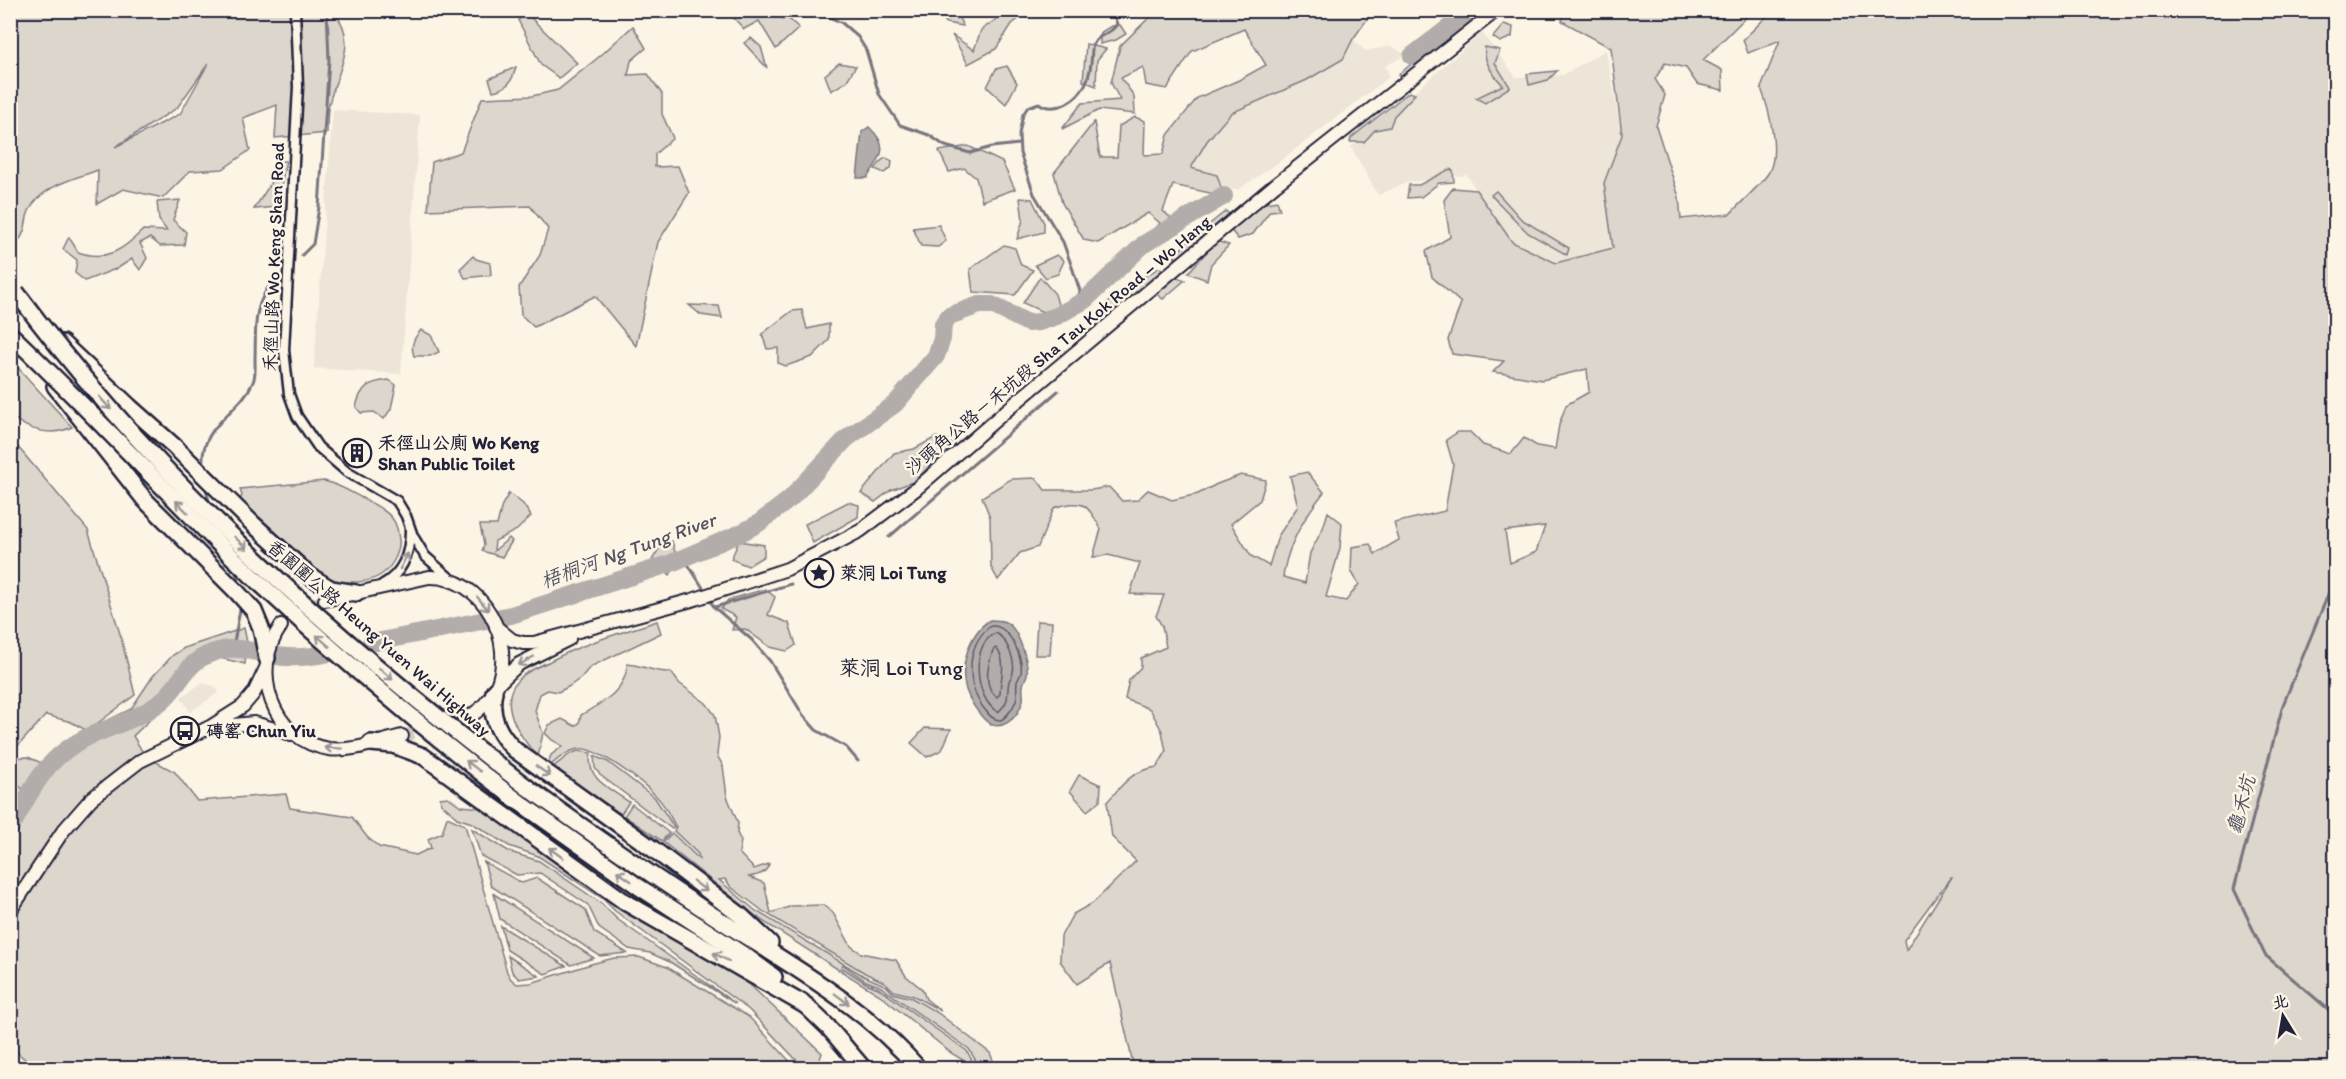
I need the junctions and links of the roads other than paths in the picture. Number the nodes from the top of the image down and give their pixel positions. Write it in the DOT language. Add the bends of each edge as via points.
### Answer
graph roads {
  1 [pos="296,10"];
  2 [pos="1497,10"];
  3 [pos="13,289"];
  4 [pos="10,336"];
  5 [pos="410,524"];
  6 [pos="460,584"];
  7 [pos="377,588"];
  8 [pos="356,593"];
  9 [pos="325,600"];
  10 [pos="281,626"];
  11 [pos="597,626"];
  12 [pos="268,637"];
  13 [pos="506,642"];
  14 [pos="265,671"];
  15 [pos="495,689"];
  16 [pos="464,720"];
  17 [pos="210,728"];
  18 [pos="402,736"];
  19 [pos="297,737"];
  20 [pos="371,743"];
  21 [pos="10,911"];
  22 [pos="794,965"];
  23 [pos="808,1007"];
  24 [pos="863,1068"];
  25 [pos="918,1068"];
  1 -- 5 [label="street, 禾徑山路 Wo Keng Shan Road" via="298,87 284,350 287,383 297,416 318,447 347,472 397,501"];
  2 -- 11 [label="main road, 沙頭角公路－禾坑段 Sha Tau Kok Road – Wo Hang" via="1275,185 884,515 799,564"];
  3 -- 8 [label="highway, bridge" via="86,367 317,581 331,589"];
  3 -- 22 [label="highway, 香園圍公路 Heung Yuen Wai Highway, one-way, bridge" via="117,416 262,564 400,687 528,788 668,886"];
  4 -- 12 [label="highway, bridge" via="146,500 245,601"];
  23 -- 4 [label="highway, 香園圍公路 Heung Yuen Wai Highway, one-way, bridge" via="747,957 519,802 386,696 234,558 76,397"];
  5 -- 6 [label="street, 禾徑山路 Wo Keng Shan Road" via="425,556"];
  7 -- 5 [label="street, one-way" via="394,577 406,557"];
  6 -- 7 [label="main road" via="429,577"];
  6 -- 13 [label="main road, one-way" via="486,606"];
  7 -- 8 [label="main road"];
  8 -- 9 [label="main road"];
  10 -- 12 [label="main road"];
  11 -- 13 [label="main road, 沙頭角公路－禾坑段 Sha Tau Kok Road – Wo Hang" via="534,643"];
  11 -- 15 [label="main road, 沙頭角公路－禾坑段 Sha Tau Kok Road – Wo Hang, one-way" via="527,659"];
  12 -- 14 [label="highway"];
  13 -- 15 [label="main road"];
  14 -- 17 [label="main road" via="243,706"];
  14 -- 19 [label="main road" via="278,715"];
  15 -- 16 [label="main road, 沙頭角公路－禾坑段 Sha Tau Kok Road – Wo Hang"];
  15 -- 22 [label="highway, one-way" via="495,724 515,750 740,915"];
  17 -- 19 [label="main road" via="255,723"];
  17 -- 21 [label="main road" via="140,761 100,791 63,831"];
  18 -- 20 [label="main road"];
  20 -- 19 [label="main road, one-way" via="337,750"];
  23 -- 20 [label="highway, one-way" via="625,902 418,753"];
  22 -- 25 [label="highway, 香園圍公路 Heung Yuen Wai Highway, one-way" via="865,1016"];
  23 -- 24 [label="highway, 香園圍公路 Heung Yuen Wai Highway"];
}
